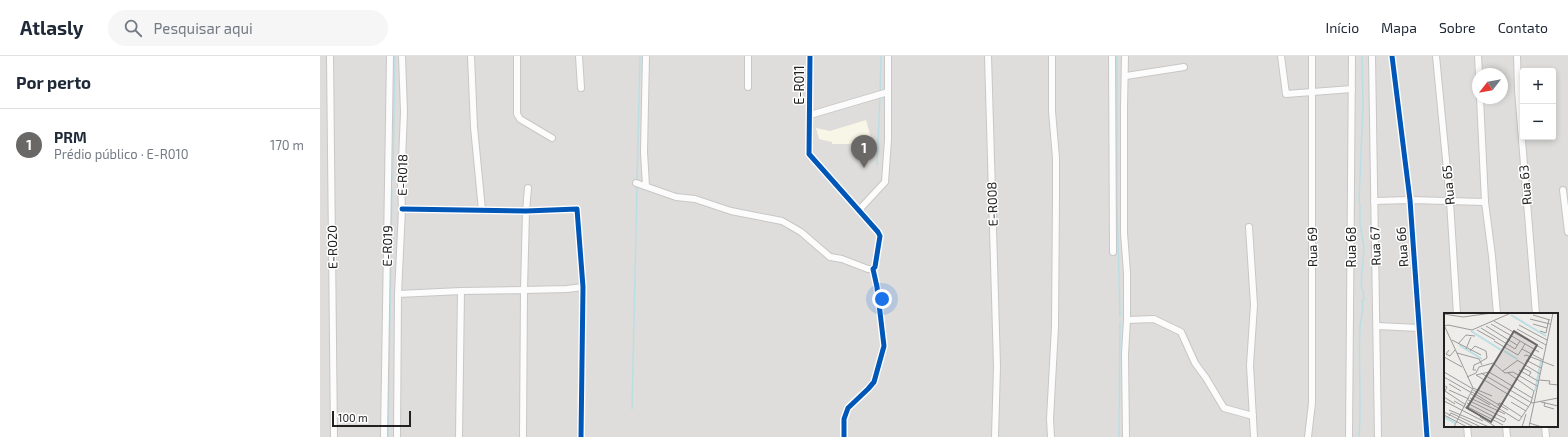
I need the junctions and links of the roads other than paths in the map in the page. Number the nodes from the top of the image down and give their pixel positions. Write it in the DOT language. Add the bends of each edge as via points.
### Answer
graph roads {
  1 [pos="330,56"];
  2 [pos="390,56"];
  3 [pos="402,56"];
  4 [pos="471,56"];
  5 [pos="517,56"];
  6 [pos="579,56"];
  7 [pos="646,56"];
  8 [pos="748,56"];
  9 [pos="810,56"];
  10 [pos="888,56"];
  11 [pos="988,56"];
  12 [pos="1052,56"];
  13 [pos="1112,56"];
  14 [pos="1126,56"];
  15 [pos="1281,56"];
  16 [pos="1312,56"];
  17 [pos="1352,56"];
  18 [pos="1372,56"];
  19 [pos="1392,56"];
  20 [pos="1436,56"];
  21 [pos="1478,56"];
  22 [pos="1517,56"];
  23 [pos="1184,67"];
  24 [pos="1479,68"];
  25 [pos="1126,76"];
  26 [pos="748,87"];
  27 [pos="581,88"];
  28 [pos="1352,89"];
  29 [pos="888,92"];
  30 [pos="1312,92"];
  31 [pos="1480,104"];
  32 [pos="810,115"];
  33 [pos="552,138"];
  34 [pos="636,183"];
  35 [pos="388,184"];
  36 [pos="401,185"];
  37 [pos="646,186"];
  38 [pos="528,188"];
  39 [pos="1563,190"];
  40 [pos="1410,200"];
  41 [pos="1374,201"];
  42 [pos="1450,201"];
  43 [pos="1485,202"];
  44 [pos="402,209"];
  45 [pos="482,210"];
  46 [pos="859,210"];
  47 [pos="526,211"];
  48 [pos="1248,227"];
  49 [pos="1568,232"];
  50 [pos="1113,252"];
  51 [pos="873,269"];
  52 [pos="583,287"];
  53 [pos="524,290"];
  54 [pos="461,291"];
  55 [pos="398,294"];
  56 [pos="1457,313"];
  57 [pos="1497,313"];
  58 [pos="1536,313"];
  59 [pos="1127,320"];
  60 [pos="1377,326"];
  61 [pos="1419,328"];
  62 [pos="1253,416"];
  63 [pos="1467,427"];
  64 [pos="1506,427"];
  65 [pos="1545,427"];
  66 [pos="334,437"];
  67 [pos="384,437"];
  68 [pos="397,437"];
  69 [pos="460,437"];
  70 [pos="523,437"];
  71 [pos="581,437"];
  72 [pos="844,437"];
  73 [pos="995,437"];
  74 [pos="1052,437"];
  75 [pos="1126,437"];
  76 [pos="1254,437"];
  77 [pos="1308,437"];
  78 [pos="1349,437"];
  79 [pos="1378,437"];
  80 [pos="1427,437"];
  81 [pos="1468,437"];
  82 [pos="1507,437"];
  83 [pos="1546,437"];
  1 -- 66 [label="street, E-R020"];
  2 -- 35 [label="street, E-R019"];
  3 -- 36 [label="street, E-R018" via="404,112"];
  4 -- 45 [label="street" via="474,127"];
  5 -- 33 [label="street" via="518,116"];
  6 -- 27 [label="street"];
  7 -- 37 [label="street"];
  8 -- 26 [label="street"];
  9 -- 32 [label="street, E-R011"];
  10 -- 29 [label="street"];
  11 -- 73 [label="street, E-R008" via="996,351"];
  12 -- 74 [label="street" via="1056,197 1055,327 1050,419"];
  13 -- 50 [label="street"];
  14 -- 25 [label="street"];
  15 -- 30 [label="street" via="1286,94"];
  16 -- 30 [label="street, Rua 69"];
  17 -- 28 [label="street, Rua 68"];
  18 -- 41 [label="street, Rua 67"];
  19 -- 40 [label="street, Rua 66"];
  20 -- 42 [label="street, Rua 65"];
  21 -- 24 [label="street"];
  22 -- 58 [label="street, Rua 63"];
  23 -- 25 [label="street"];
  25 -- 59 [label="street" via="1124,233"];
  28 -- 30 [label="street"];
  28 -- 78 [label="street, Rua 68"];
  29 -- 32 [label="street"];
  29 -- 46 [label="street" via="885,182"];
  30 -- 77 [label="street, Rua 69" via="1312,403"];
  31 -- 43 [label="street"];
  32 -- 46 [label="street, E-R011" via="809,154"];
  34 -- 37 [label="street"];
  35 -- 36 [label="street"];
  35 -- 67 [label="street, E-R019"];
  36 -- 44 [label="street, E-R018"];
  37 -- 51 [label="street" via="676,197 695,199 782,221 801,232 830,257"];
  38 -- 47 [label="street"];
  39 -- 49 [label="street"];
  40 -- 41 [label="street"];
  40 -- 42 [label="street"];
  40 -- 61 [label="street, Rua 66"];
  41 -- 60 [label="street, Rua 67"];
  42 -- 43 [label="street"];
  42 -- 56 [label="street, Rua 65"];
  43 -- 57 [label="street"];
  44 -- 45 [label="street"];
  44 -- 55 [label="street, E-R018"];
  45 -- 47 [label="street"];
  46 -- 51 [label="street, E-R011" via="880,236"];
  47 -- 52 [label="street" via="577,209"];
  47 -- 53 [label="street"];
  48 -- 62 [label="street" via="1254,305 1250,365"];
  51 -- 72 [label="street" via="884,346 874,382 848,408 844,419"];
  52 -- 53 [label="street"];
  52 -- 71 [label="street"];
  53 -- 54 [label="street"];
  53 -- 70 [label="street"];
  54 -- 55 [label="street"];
  54 -- 69 [label="street"];
  55 -- 68 [label="street, E-R018"];
  59 -- 62 [label="street" via="1154,319 1182,332 1196,363 1224,408"];
  59 -- 75 [label="street"];
  60 -- 61 [label="street"];
  60 -- 79 [label="street, Rua 67"];
  61 -- 80 [label="street, Rua 66"];
  62 -- 76 [label="street"];
  63 -- 81 [label="street"];
  64 -- 82 [label="street"];
  65 -- 83 [label="street"];
}
